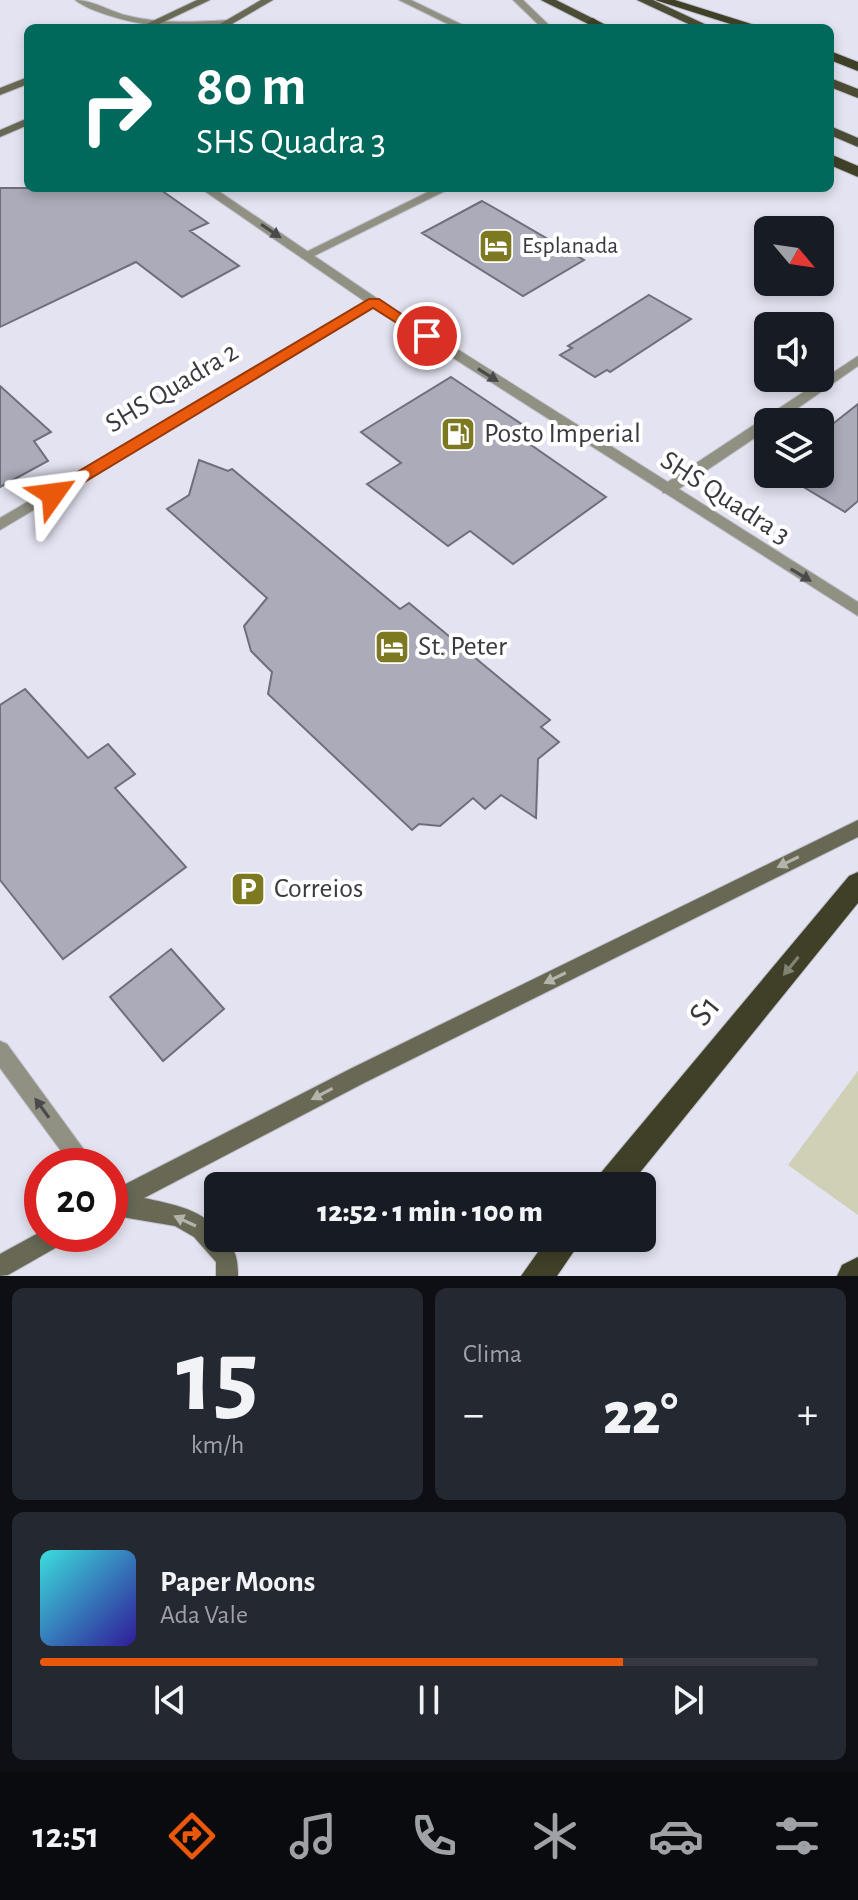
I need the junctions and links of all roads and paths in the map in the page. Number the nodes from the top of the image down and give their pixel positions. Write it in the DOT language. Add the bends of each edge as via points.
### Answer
graph roads {
  1 [pos="80,0"];
  2 [pos="205,0"];
  3 [pos="268,0"];
  4 [pos="404,0"];
  5 [pos="518,0"];
  6 [pos="547,0"];
  7 [pos="643,0"];
  8 [pos="661,0"];
  9 [pos="102,14"];
  10 [pos="229,23"];
  11 [pos="101,24"];
  12 [pos="140,24"];
  13 [pos="151,24"];
  14 [pos="202,24"];
  15 [pos="455,24"];
  16 [pos="543,24"];
  17 [pos="596,24"];
  18 [pos="698,24"];
  19 [pos="743,24"];
  20 [pos="834,57"];
  21 [pos="858,67"];
  22 [pos="24,82"];
  23 [pos="834,84"];
  24 [pos="0,92"];
  25 [pos="858,94"];
  26 [pos="24,123"];
  27 [pos="834,132"];
  28 [pos="0,134"];
  29 [pos="858,143"];
  30 [pos="834,161"];
  31 [pos="858,172"];
  32 [pos="212,192"];
  33 [pos="437,192"];
  34 [pos="306,255"];
  35 [pos="374,302"];
  36 [pos="858,360"];
  37 [pos="788,408"];
  38 [pos="754,431"];
  39 [pos="668,489"];
  40 [pos="0,525"];
  41 [pos="858,610"];
  42 [pos="858,828"];
  43 [pos="858,884"];
  44 [pos="0,1051"];
  45 [pos="72,1148"];
  46 [pos="621,1172"];
  47 [pos="128,1193"];
  48 [pos="128,1206"];
  49 [pos="26,1252"];
  50 [pos="557,1252"];
  51 [pos="0,1267"];
  52 [pos="227,1276"];
  53 [pos="537,1276"];
  1 -- 9 [label="street"];
  2 -- 13 [label="main road"];
  3 -- 10 [label="main road"];
  4 -- 15 [label="street"];
  5 -- 16 [label="street"];
  6 -- 17 [label="main road"];
  7 -- 18 [label="main road"];
  8 -- 19 [label="highway"];
  9 -- 11 [label="street"];
  9 -- 12 [label="street"];
  10 -- 14 [label="street"];
  20 -- 21 [label="highway"];
  22 -- 24 [label="main road"];
  23 -- 25 [label="main road"];
  26 -- 28 [label="main road"];
  27 -- 29 [label="main road"];
  30 -- 31 [label="highway"];
  32 -- 34 [label="street, SHS Quadra 3, one-way"];
  33 -- 34 [label="street"];
  34 -- 35 [label="street, SHS Quadra 3"];
  35 -- 39 [label="street, SHS Quadra 3, one-way"];
  35 -- 40 [label="street, SHS Quadra 2"];
  36 -- 37 [label="street"];
  38 -- 39 [label="street"];
  39 -- 41 [label="street, SHS Quadra 3, one-way"];
  42 -- 47 [label="main road, one-way"];
  43 -- 46 [label="highway, S1, one-way"];
  45 -- 44 [label="street, one-way"];
  52 -- 48 [label="main road, one-way" via="227,1258 202,1229 178,1216"];
  49 -- 51 [label="main road"];
  50 -- 53 [label="highway"];
}
